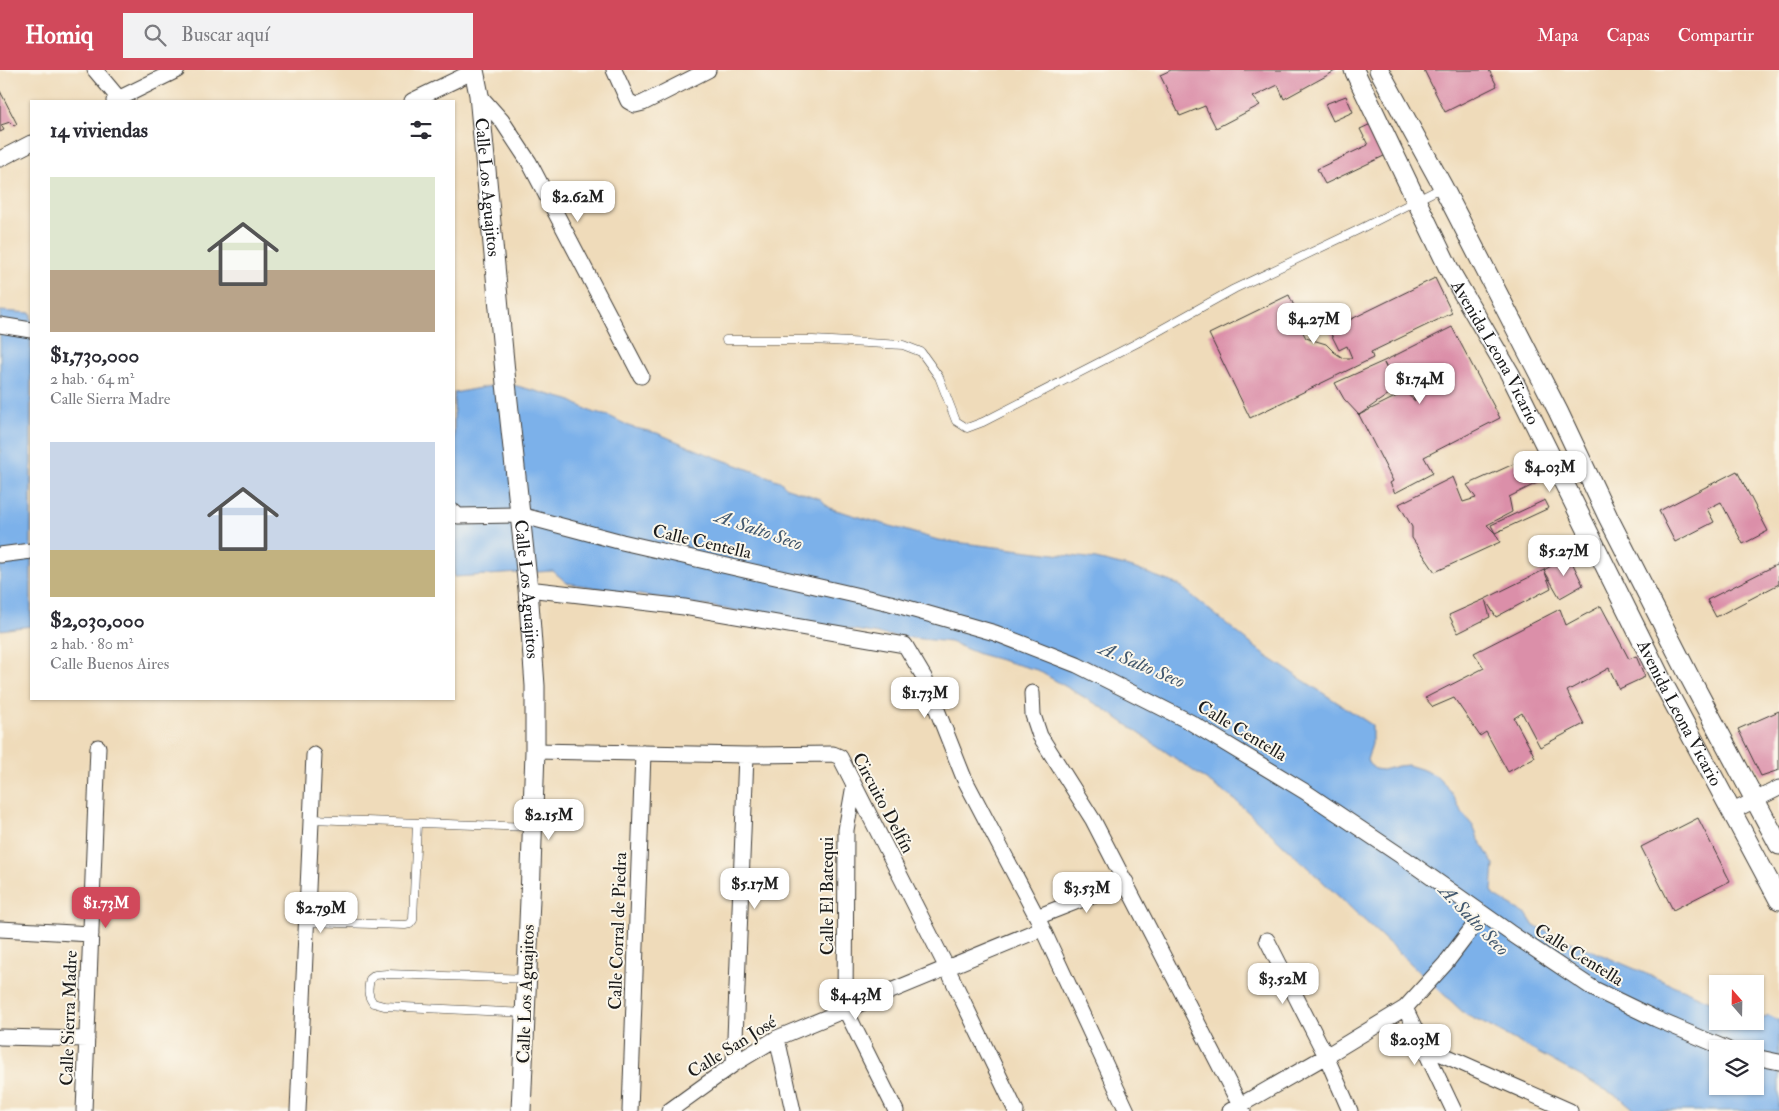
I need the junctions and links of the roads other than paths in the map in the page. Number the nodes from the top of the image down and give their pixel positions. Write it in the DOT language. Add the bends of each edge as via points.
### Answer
graph roads {
  1 [pos="95,70"];
  2 [pos="178,70"];
  3 [pos="474,70"];
  4 [pos="614,70"];
  5 [pos="708,70"];
  6 [pos="1354,70"];
  7 [pos="1378,70"];
  8 [pos="479,94"];
  9 [pos="118,100"];
  10 [pos="414,100"];
  11 [pos="30,144"];
  12 [pos="0,159"];
  13 [pos="1443,187"];
  14 [pos="1415,200"];
  15 [pos="0,325"];
  16 [pos="30,330"];
  17 [pos="726,340"];
  18 [pos="641,376"];
  19 [pos="455,515"];
  20 [pos="520,515"];
  21 [pos="30,551"];
  22 [pos="0,555"];
  23 [pos="528,589"];
  24 [pos="1032,693"];
  25 [pos="98,746"];
  26 [pos="535,751"];
  27 [pos="643,753"];
  28 [pos="314,755"];
  29 [pos="746,756"];
  30 [pos="854,785"];
  31 [pos="1779,788"];
  32 [pos="1756,800"];
  33 [pos="1733,811"];
  34 [pos="311,819"];
  35 [pos="417,823"];
  36 [pos="532,827"];
  37 [pos="1779,845"];
  38 [pos="1126,882"];
  39 [pos="1779,900"];
  40 [pos="1483,914"];
  41 [pos="307,922"];
  42 [pos="1039,923"];
  43 [pos="0,928"];
  44 [pos="91,934"];
  45 [pos="1267,940"];
  46 [pos="947,968"];
  47 [pos="527,979"];
  48 [pos="1405,1008"];
  49 [pos="845,1009"];
  50 [pos="526,1013"];
  51 [pos="0,1037"];
  52 [pos="777,1038"];
  53 [pos="87,1039"];
  54 [pos="1709,1041"];
  55 [pos="1421,1045"];
  56 [pos="1326,1056"];
  57 [pos="1764,1059"];
  58 [pos="1779,1062"];
  59 [pos="734,1064"];
  60 [pos="686,1105"];
  61 [pos="1238,1109"];
  62 [pos="84,1111"];
  63 [pos="298,1111"];
  64 [pos="521,1111"];
  65 [pos="630,1111"];
  66 [pos="669,1111"];
  67 [pos="793,1111"];
  68 [pos="896,1111"];
  69 [pos="1016,1111"];
  70 [pos="1127,1111"];
  71 [pos="1350,1111"];
  72 [pos="1454,1111"];
  73 [pos="1570,1111"];
  1 -- 9 [label="street"];
  2 -- 9 [label="street"];
  3 -- 8 [label="street, Calle Los Aguajitos"];
  3 -- 10 [label="street"];
  4 -- 5 [label="street" via="628,101 635,105"];
  6 -- 14 [label="street, Avenida Leona Vicario"];
  7 -- 13 [label="street, Avenida Leona Vicario"];
  8 -- 18 [label="street" via="502,121 529,162"];
  8 -- 20 [label="street, Calle Los Aguajitos"];
  11 -- 12 [label="street"];
  13 -- 14 [label="lane"];
  13 -- 32 [label="street, Avenida Leona Vicario" via="1684,666"];
  14 -- 17 [label="lane" via="1234,289 1137,343 967,428 956,421 939,376 921,352 903,345"];
  14 -- 33 [label="street, Avenida Leona Vicario" via="1451,273 1510,374 1663,683"];
  15 -- 16 [label="street"];
  19 -- 20 [label="street, Calle Centella"];
  20 -- 23 [label="street, Calle Los Aguajitos"];
  20 -- 40 [label="street, Calle Centella" via="890,604 995,633 1077,665 1190,722 1296,786"];
  21 -- 22 [label="street"];
  23 -- 26 [label="street, Calle Los Aguajitos" via="535,686"];
  23 -- 42 [label="street" via="684,608 905,645 924,677 964,778"];
  24 -- 38 [label="street" via="1033,714 1040,736 1093,820"];
  25 -- 44 [label="street, Calle Sierra Madre"];
  26 -- 27 [label="street, Circuito Delfín"];
  26 -- 36 [label="street, Calle Los Aguajitos"];
  27 -- 29 [label="street, Circuito Delfín"];
  27 -- 65 [label="street, Calle Corral de Piedra"];
  28 -- 34 [label="street"];
  29 -- 30 [label="street, Circuito Delfín" via="833,754 840,757"];
  29 -- 59 [label="street"];
  30 -- 46 [label="street, Circuito Delfín"];
  30 -- 49 [label="street, Calle El Batequi" via="846,830"];
  31 -- 32 [label="street"];
  32 -- 33 [label="street"];
  32 -- 37 [label="street, Avenida Leona Vicario"];
  33 -- 39 [label="street, Avenida Leona Vicario"];
  34 -- 35 [label="lane"];
  34 -- 41 [label="street"];
  35 -- 36 [label="lane"];
  35 -- 41 [label="lane" via="413,920 410,924"];
  36 -- 47 [label="street, Calle Los Aguajitos"];
  38 -- 42 [label="street, Calle San José"];
  38 -- 61 [label="street"];
  40 -- 48 [label="street" via="1445,964"];
  40 -- 54 [label="street, Calle Centella" via="1594,989"];
  41 -- 63 [label="street"];
  42 -- 46 [label="street, Calle San José"];
  42 -- 70 [label="street"];
  43 -- 44 [label="street"];
  44 -- 53 [label="street, Calle Sierra Madre"];
  45 -- 56 [label="street"];
  46 -- 49 [label="street, Calle San José"];
  46 -- 69 [label="street, Circuito Delfín"];
  47 -- 50 [label="street, Calle Los Aguajitos"];
  47 -- 50 [label="lane" via="386,974 370,979 368,989 373,1003 384,1006"];
  48 -- 55 [label="street"];
  48 -- 56 [label="street"];
  49 -- 52 [label="street, Calle San José"];
  49 -- 68 [label="street"];
  50 -- 64 [label="street, Calle Los Aguajitos"];
  51 -- 53 [label="street"];
  52 -- 59 [label="street, Calle San José"];
  52 -- 67 [label="street"];
  53 -- 62 [label="street, Calle Sierra Madre"];
  55 -- 72 [label="street"];
  55 -- 73 [label="street"];
  56 -- 61 [label="street"];
  56 -- 71 [label="street"];
  57 -- 58 [label="street"];
  59 -- 60 [label="street, Calle San José"];
  60 -- 66 [label="street, Calle San José"];
}
